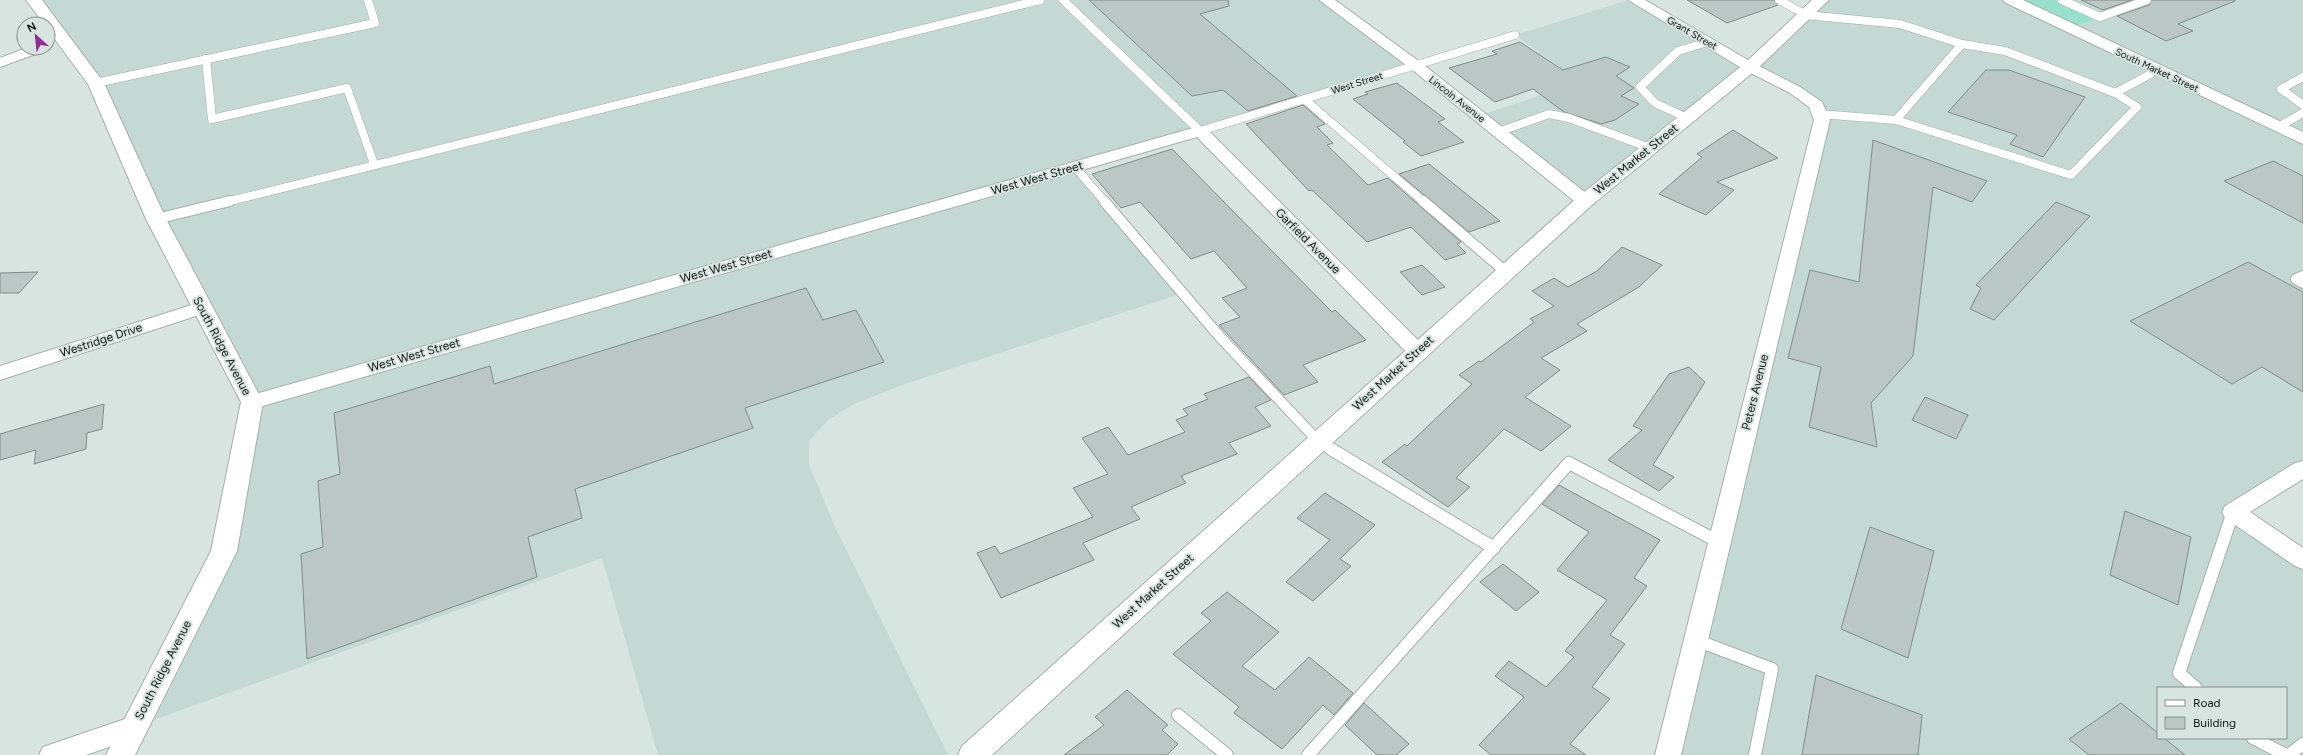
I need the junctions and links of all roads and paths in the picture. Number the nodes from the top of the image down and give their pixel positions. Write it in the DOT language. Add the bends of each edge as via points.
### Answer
graph roads {
  1 [pos="34,0"];
  2 [pos="368,0"];
  3 [pos="1040,0"];
  4 [pos="1063,0"];
  5 [pos="1326,0"];
  6 [pos="1635,0"];
  7 [pos="1779,0"];
  8 [pos="1821,0"];
  9 [pos="2012,0"];
  10 [pos="2062,0"];
  11 [pos="2147,0"];
  12 [pos="1806,15"];
  13 [pos="43,16"];
  14 [pos="1515,35"];
  15 [pos="56,41"];
  16 [pos="1707,42"];
  17 [pos="1962,44"];
  18 [pos="18,56"];
  19 [pos="206,59"];
  20 [pos="0,63"];
  21 [pos="1415,65"];
  22 [pos="1750,67"];
  23 [pos="2158,70"];
  24 [pos="2303,77"];
  25 [pos="96,83"];
  26 [pos="2115,93"];
  27 [pos="1304,99"];
  28 [pos="2303,105"];
  29 [pos="2303,113"];
  30 [pos="1819,114"];
  31 [pos="1687,118"];
  32 [pos="1896,120"];
  33 [pos="2278,127"];
  34 [pos="1200,131"];
  35 [pos="1498,132"];
  36 [pos="2303,139"];
  37 [pos="1650,148"];
  38 [pos="374,164"];
  39 [pos="1075,167"];
  40 [pos="1585,201"];
  41 [pos="156,219"];
  42 [pos="1506,272"];
  43 [pos="2303,276"];
  44 [pos="2303,283"];
  45 [pos="201,308"];
  46 [pos="1417,351"];
  47 [pos="0,373"];
  48 [pos="252,402"];
  49 [pos="1318,441"];
  50 [pos="2303,469"];
  51 [pos="2233,512"];
  52 [pos="1719,542"];
  53 [pos="1494,548"];
  54 [pos="2303,560"];
  55 [pos="1696,640"];
  56 [pos="2195,687"];
  57 [pos="1178,715"];
  58 [pos="134,727"];
  59 [pos="2255,739"];
  60 [pos="2303,744"];
  61 [pos="52,755"];
  62 [pos="120,755"];
  63 [pos="972,755"];
  64 [pos="1227,755"];
  65 [pos="1308,755"];
  66 [pos="1668,755"];
  67 [pos="1755,755"];
  68 [pos="2286,755"];
  69 [pos="2289,755"];
  1 -- 13 [label="main road, South Ridge Avenue"];
  2 -- 19 [label="lane" via="375,23"];
  3 -- 38 [label="lane"];
  4 -- 34 [label="lane"];
  5 -- 21 [label="street, Lincoln Avenue"];
  6 -- 16 [label="street, Grant Street"];
  7 -- 12 [label="lane"];
  8 -- 12 [label="main road, West Market Street"];
  9 -- 23 [label="main road, South Market Street"];
  10 -- 11 [label="lane" via="2100,17"];
  12 -- 17 [label="lane" via="1900,24 1919,28"];
  12 -- 22 [label="main road, West Market Street"];
  14 -- 21 [label="lane, West Street"];
  15 -- 25 [label="main road, South Ridge Avenue"];
  16 -- 22 [label="street, Grant Street"];
  16 -- 31 [label="lane" via="1678,51 1640,87 1655,103"];
  17 -- 26 [label="lane" via="2005,51"];
  17 -- 32 [label="lane"];
  18 -- 20 [label="street"];
  19 -- 25 [label="lane"];
  19 -- 38 [label="lane" via="212,119 347,88"];
  21 -- 27 [label="lane, West Street"];
  21 -- 35 [label="street, Lincoln Avenue"];
  22 -- 30 [label="street" via="1795,90 1816,105"];
  22 -- 31 [label="main road, West Market Street"];
  23 -- 26 [label="lane"];
  23 -- 33 [label="main road, South Market Street"];
  24 -- 28 [label="lane" via="2281,89"];
  25 -- 41 [label="main road, South Ridge Avenue"];
  26 -- 32 [label="lane" via="2137,107 2071,175"];
  27 -- 34 [label="lane, West Street"];
  27 -- 42 [label="lane"];
  29 -- 33 [label="lane"];
  30 -- 32 [label="lane"];
  30 -- 52 [label="street, Peters Avenue" via="1822,120"];
  31 -- 37 [label="main road, West Market Street"];
  33 -- 36 [label="main road, South Market Street"];
  34 -- 39 [label="street, West West Street"];
  34 -- 46 [label="street, Garfield Avenue"];
  35 -- 37 [label="lane" via="1549,114 1569,118"];
  35 -- 40 [label="street, Lincoln Avenue"];
  37 -- 40 [label="main road, West Market Street"];
  38 -- 41 [label="lane"];
  39 -- 48 [label="street, West West Street"];
  39 -- 49 [label="lane" via="1220,336"];
  40 -- 42 [label="main road, West Market Street"];
  41 -- 45 [label="main road, South Ridge Avenue"];
  42 -- 46 [label="main road, West Market Street"];
  43 -- 44 [label="lane" via="2296,279"];
  45 -- 47 [label="street, Westridge Drive"];
  45 -- 48 [label="main road, South Ridge Avenue"];
  46 -- 49 [label="main road, West Market Street"];
  48 -- 58 [label="main road, South Ridge Avenue" via="224,551"];
  49 -- 53 [label="lane"];
  49 -- 63 [label="main road, West Market Street"];
  50 -- 51 [label="street"];
  51 -- 54 [label="street"];
  51 -- 56 [label="lane" via="2179,673"];
  52 -- 53 [label="lane" via="1569,463"];
  52 -- 55 [label="street, Peters Avenue"];
  53 -- 65 [label="lane"];
  55 -- 66 [label="street, Peters Avenue"];
  55 -- 67 [label="lane" via="1772,669"];
  57 -- 64 [label="lane"];
  58 -- 61 [label="street"];
  58 -- 62 [label="main road, South Ridge Avenue"];
  59 -- 68 [label="lane"];
  60 -- 69 [label="lane"];
}
